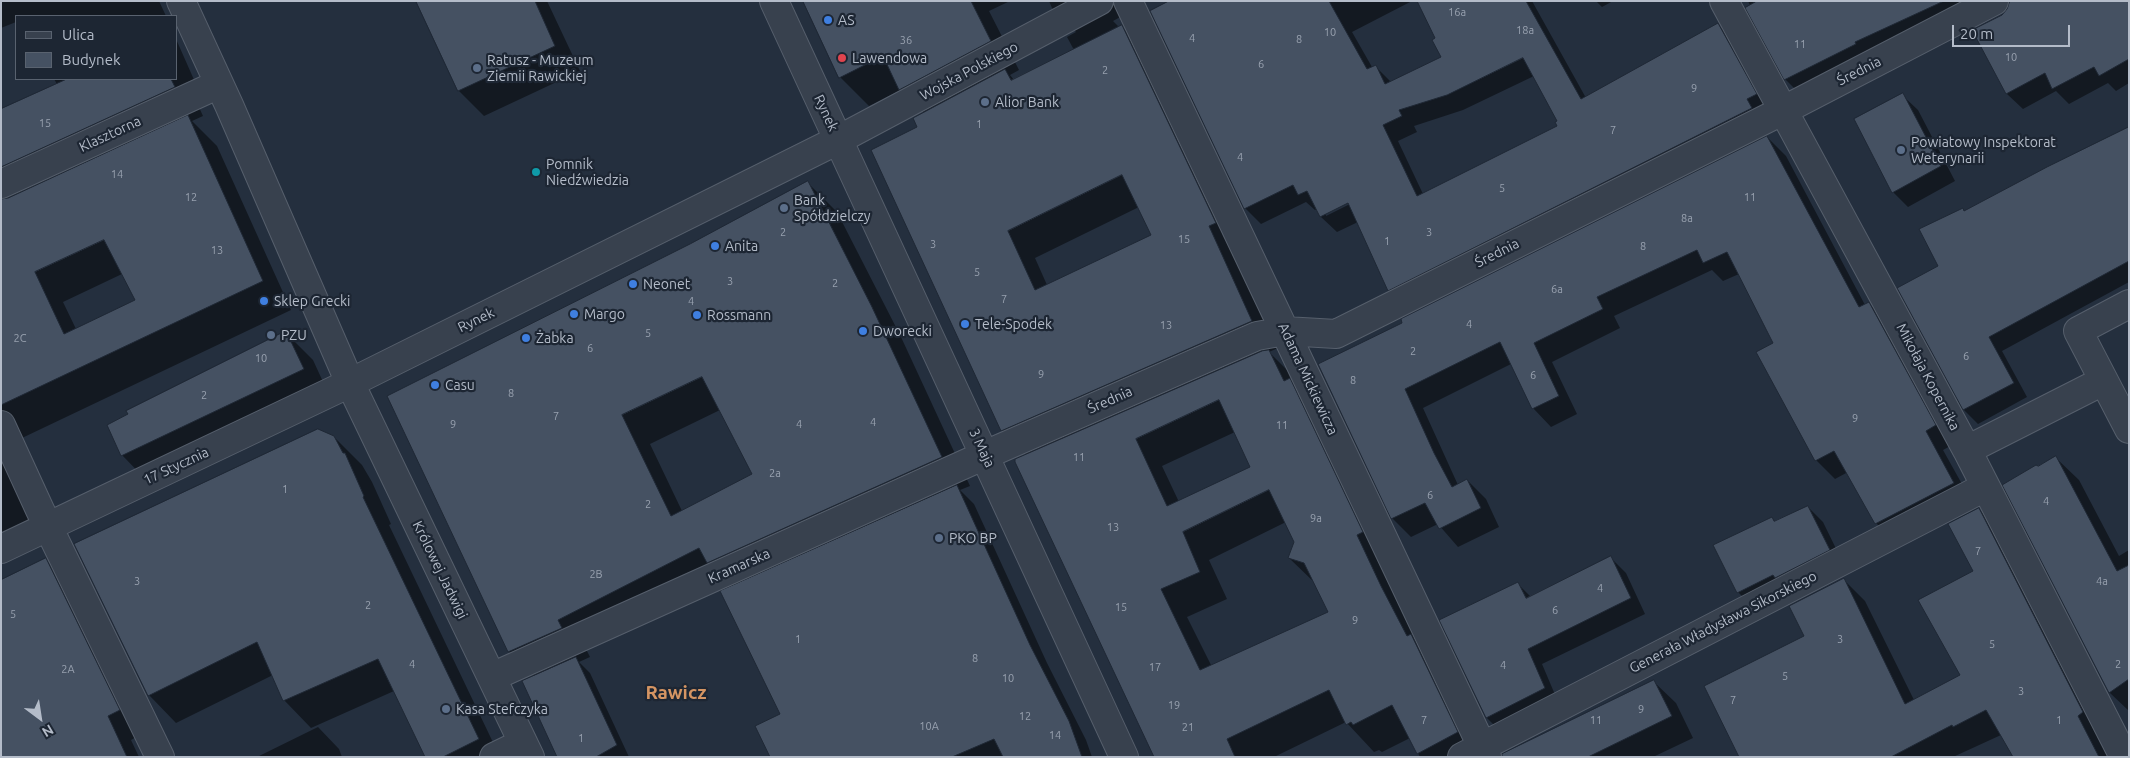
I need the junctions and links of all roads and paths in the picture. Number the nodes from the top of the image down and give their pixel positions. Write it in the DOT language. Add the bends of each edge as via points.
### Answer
graph roads {
  1 [pos="181,1"];
  2 [pos="774,1"];
  3 [pos="1099,1"];
  4 [pos="1128,1"];
  5 [pos="1724,1"];
  6 [pos="1994,1"];
  7 [pos="219,84"];
  8 [pos="1784,110"];
  9 [pos="838,140"];
  10 [pos="1,184"];
  11 [pos="2129,304"];
  12 [pos="1285,331"];
  13 [pos="2103,381"];
  14 [pos="350,383"];
  15 [pos="1,425"];
  16 [pos="2129,429"];
  17 [pos="1967,450"];
  18 [pos="985,455"];
  19 [pos="1984,487"];
  20 [pos="48,527"];
  21 [pos="1,549"];
  22 [pos="492,677"];
  23 [pos="526,750"];
  24 [pos="1477,754"];
  25 [pos="160,757"];
  26 [pos="494,757"];
  27 [pos="1124,757"];
  28 [pos="2124,757"];
  1 -- 7 [label="street"];
  2 -- 9 [label="street, Rynek"];
  3 -- 9 [label="street, Wojska Polskiego"];
  4 -- 12 [label="street, Adama Mickiewicza"];
  5 -- 8 [label="street, Mikołaja Kopernika"];
  6 -- 8 [label="street, Średnia"];
  7 -- 10 [label="street, Klasztorna"];
  7 -- 14 [label="street"];
  8 -- 12 [label="street, Średnia" via="1336,334"];
  8 -- 17 [label="street, Mikołaja Kopernika"];
  9 -- 14 [label="street, Rynek"];
  9 -- 18 [label="street, 3 Maja"];
  11 -- 13 [label="street" via="2078,331"];
  12 -- 18 [label="street, Średnia" via="1257,336"];
  12 -- 24 [label="street, Adama Mickiewicza"];
  13 -- 16 [label="street"];
  13 -- 17 [label="street"];
  14 -- 20 [label="street, 17 Stycznia"];
  14 -- 22 [label="street, Królowej Jadwigi"];
  15 -- 20 [label="street"];
  17 -- 19 [label="street, Mikołaja Kopernika"];
  18 -- 22 [label="street, Kramarska"];
  18 -- 27 [label="street, 3 Maja"];
  19 -- 24 [label="street, Generała Władysława Sikorskiego"];
  19 -- 28 [label="street, Mikołaja Kopernika"];
  20 -- 21 [label="street, 17 Stycznia"];
  20 -- 25 [label="street"];
  22 -- 23 [label="street, Królowej Jadwigi"];
  23 -- 26 [label="street"];
}
